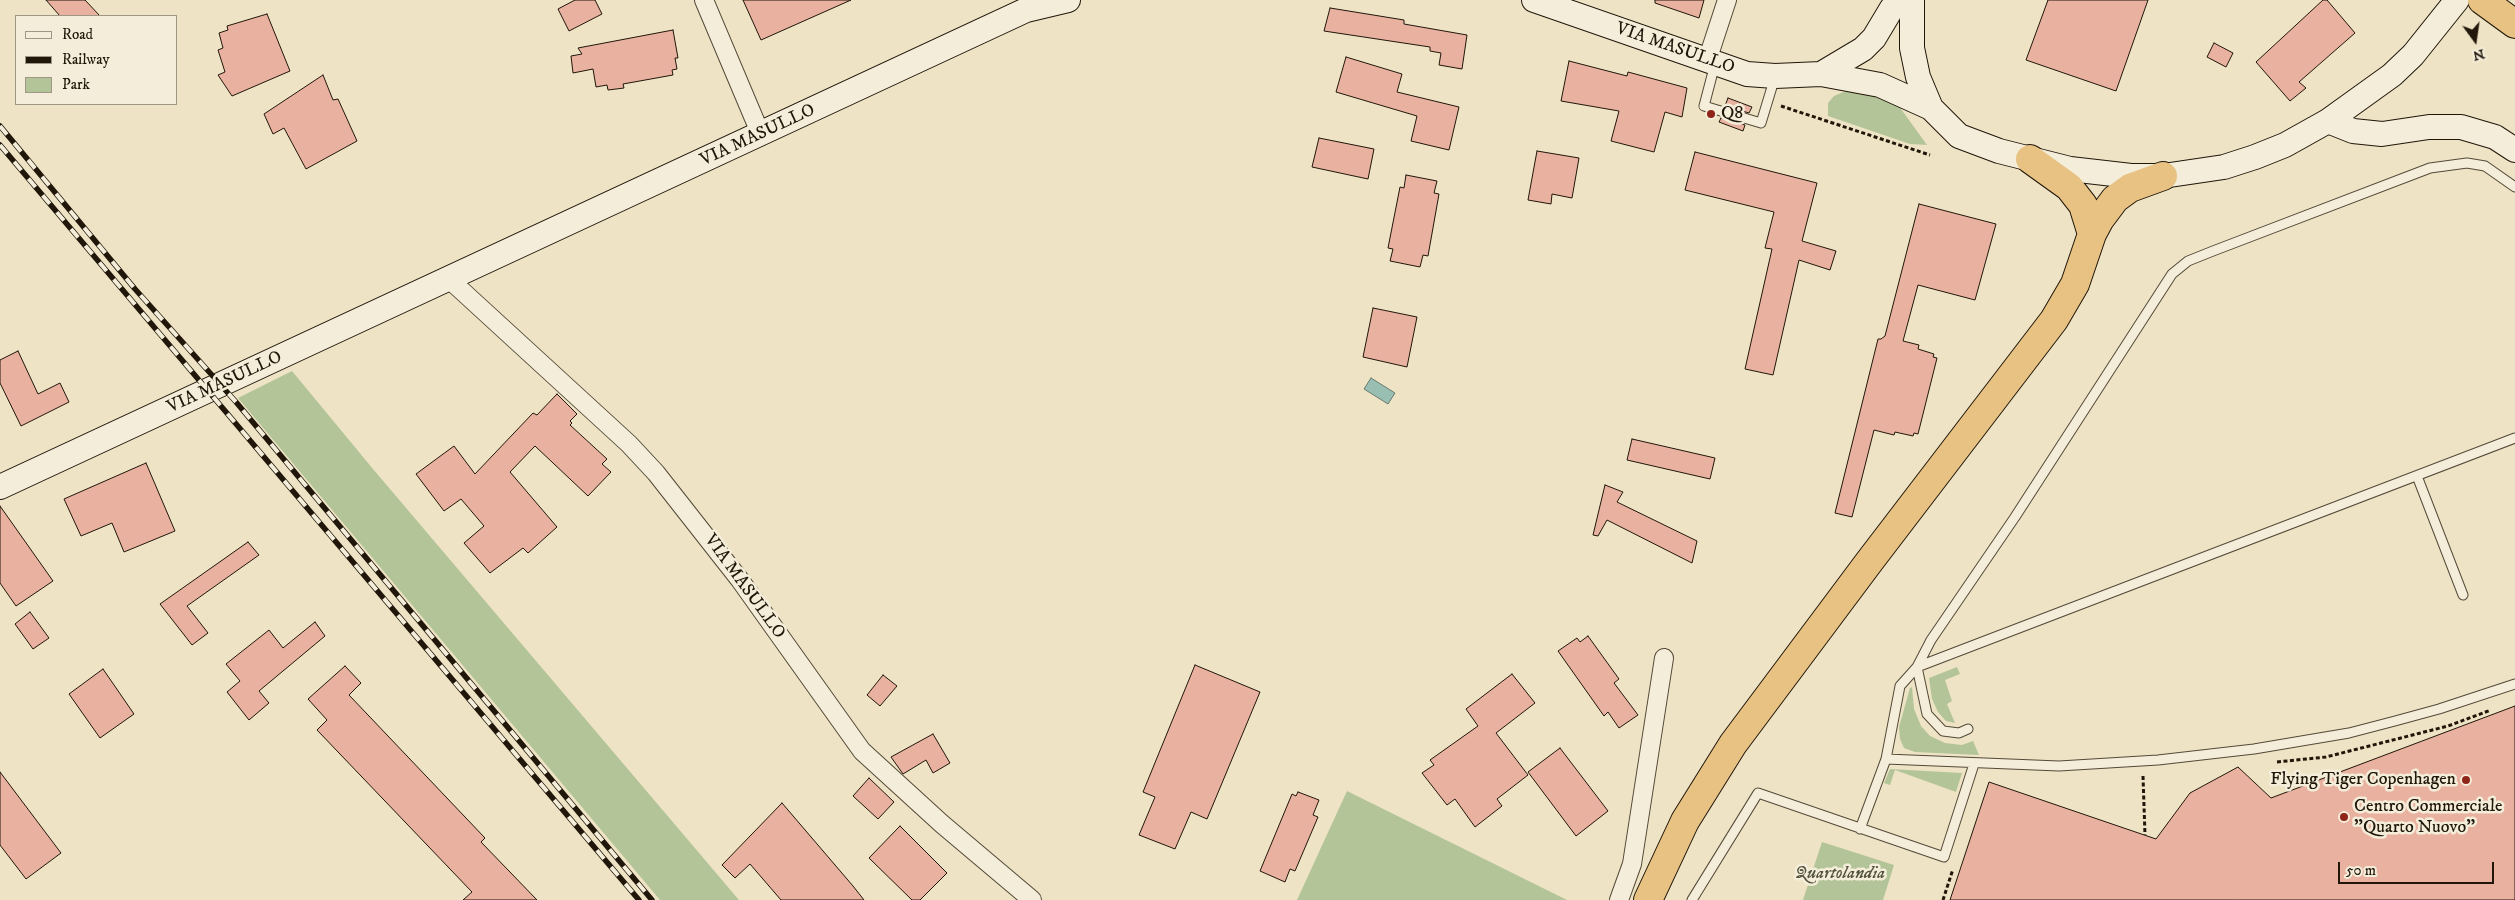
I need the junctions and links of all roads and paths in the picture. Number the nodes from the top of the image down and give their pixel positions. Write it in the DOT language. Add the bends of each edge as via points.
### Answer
graph roads {
  1 [pos="704,0"];
  2 [pos="1068,0"];
  3 [pos="1534,0"];
  4 [pos="1727,0"];
  5 [pos="1901,0"];
  6 [pos="1912,0"];
  7 [pos="2457,0"];
  8 [pos="2482,0"];
  9 [pos="2515,24"];
  10 [pos="1711,62"];
  11 [pos="1821,74"];
  12 [pos="1775,76"];
  13 [pos="1768,102"];
  14 [pos="1931,108"];
  15 [pos="2328,121"];
  16 [pos="761,135"];
  17 [pos="2515,150"];
  18 [pos="1930,155"];
  19 [pos="2030,159"];
  20 [pos="2163,176"];
  21 [pos="2515,188"];
  22 [pos="2092,234"];
  23 [pos="450,279"];
  24 [pos="2515,438"];
  25 [pos="2416,476"];
  26 [pos="0,487"];
  27 [pos="2464,595"];
  28 [pos="1664,658"];
  29 [pos="1917,667"];
  30 [pos="2515,684"];
  31 [pos="2498,707"];
  32 [pos="1968,730"];
  33 [pos="1886,759"];
  34 [pos="2270,763"];
  35 [pos="1974,764"];
  36 [pos="2151,774"];
  37 [pos="2143,775"];
  38 [pos="2133,776"];
  39 [pos="1860,829"];
  40 [pos="2145,835"];
  41 [pos="1955,863"];
  42 [pos="1032,900"];
  43 [pos="1619,900"];
  44 [pos="1648,900"];
  45 [pos="1692,900"];
  46 [pos="1942,900"];
  1 -- 16 [label="street"];
  2 -- 16 [label="main road, VIA MASULLO" via="1026,10"];
  3 -- 10 [label="main road, VIA MASULLO"];
  4 -- 10 [label="street"];
  5 -- 11 [label="main road, VIA MASULLO" via="1863,49"];
  6 -- 14 [label="main road, VIA MASULLO" via="1912,48 1918,77"];
  7 -- 15 [label="main road, VIA MASULLO" via="2413,55 2392,75"];
  8 -- 9 [label="highway"];
  10 -- 12 [label="main road, VIA MASULLO" via="1747,74"];
  10 -- 13 [label="lane" via="1704,106 1761,123"];
  11 -- 12 [label="main road, VIA MASULLO"];
  11 -- 14 [label="main road, VIA MASULLO" via="1880,85"];
  12 -- 13 [label="lane"];
  13 -- 18 [label="path"];
  14 -- 19 [label="main road, VIA MASULLO" via="1959,136"];
  15 -- 17 [label="main road" via="2353,131 2382,134 2429,127 2460,128 2495,137"];
  15 -- 20 [label="main road, VIA MASULLO" via="2255,157 2208,170"];
  16 -- 23 [label="main road, VIA MASULLO"];
  19 -- 20 [label="main road, VIA MASULLO" via="2099,172"];
  19 -- 22 [label="highway" via="2069,188 2083,205"];
  20 -- 22 [label="highway" via="2130,188 2115,199"];
  21 -- 29 [label="lane" via="2485,166 2467,163 2430,168 2188,261 2172,274 1931,640"];
  22 -- 44 [label="highway" via="2075,284 2054,320 1733,744 1685,821"];
  23 -- 26 [label="main road, VIA MASULLO"];
  23 -- 42 [label="street, VIA MASULLO" via="629,444 656,473 740,580 862,751"];
  24 -- 25 [label="lane"];
  25 -- 27 [label="lane"];
  25 -- 29 [label="lane"];
  28 -- 43 [label="street" via="1632,864"];
  29 -- 32 [label="lane" via="1927,714 1942,730 1959,733"];
  29 -- 33 [label="lane" via="1900,686"];
  30 -- 35 [label="lane" via="2439,710 2376,726 2254,749 2108,764"];
  31 -- 34 [label="path" via="2448,726 2326,757"];
  33 -- 35 [label="lane"];
  33 -- 39 [label="lane"];
  35 -- 39 [label="lane" via="1944,857"];
  36 -- 37 [label="path"];
  37 -- 38 [label="path"];
  37 -- 40 [label="path"];
  39 -- 45 [label="lane" via="1758,793"];
  41 -- 46 [label="path"];
}
